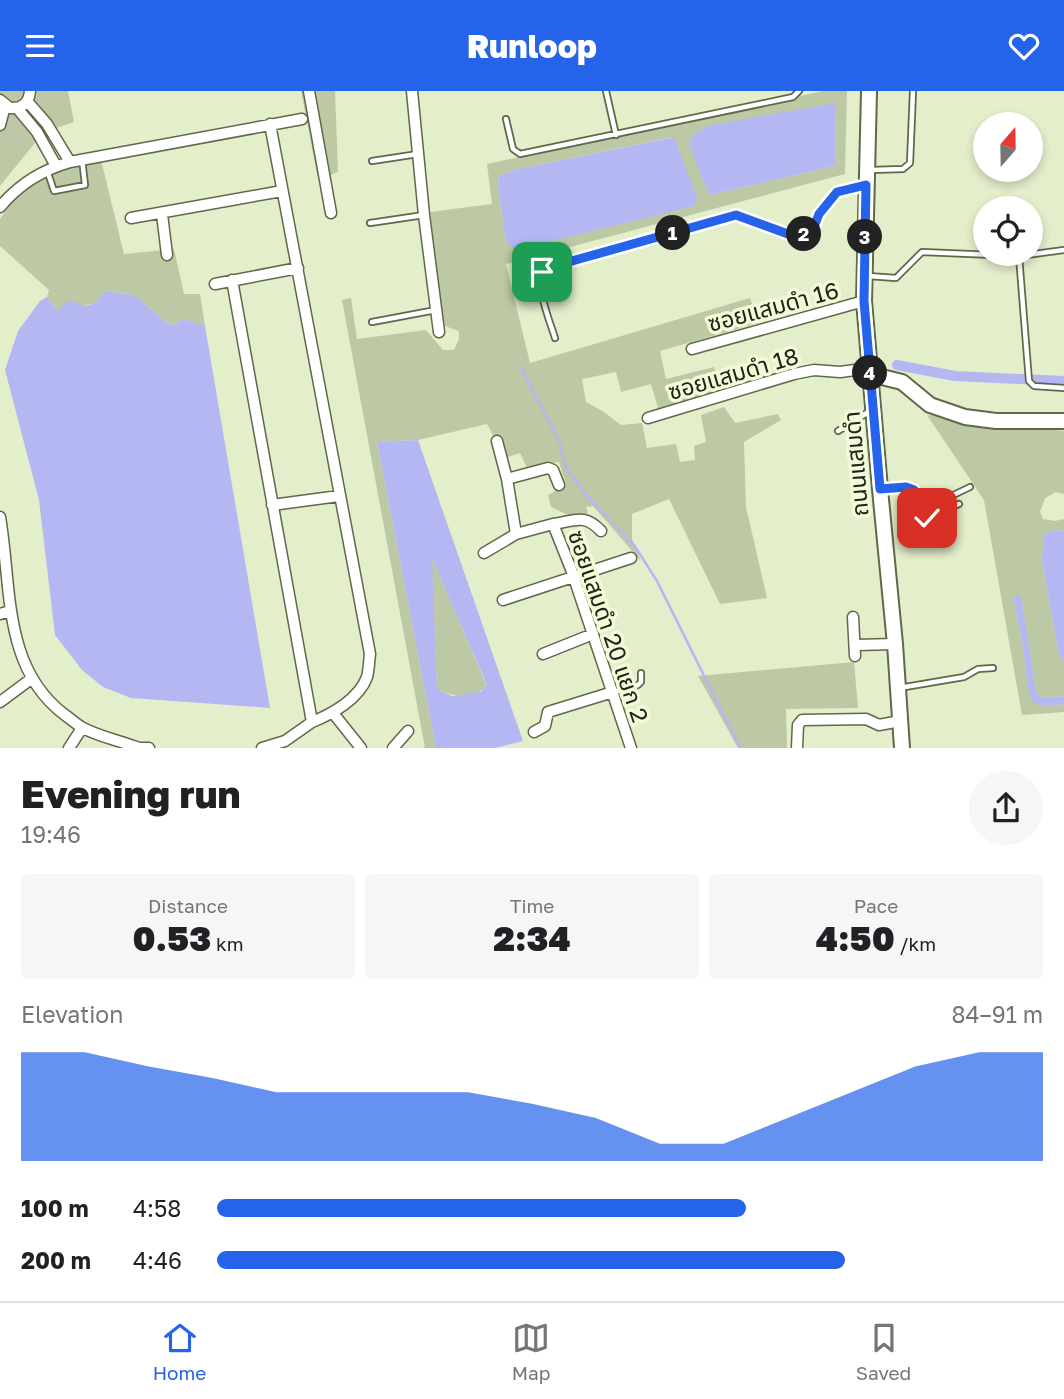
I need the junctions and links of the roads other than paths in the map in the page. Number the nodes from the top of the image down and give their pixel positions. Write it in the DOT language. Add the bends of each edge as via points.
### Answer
graph roads {
  1 [pos="39,91"];
  2 [pos="309,91"];
  3 [pos="412,91"];
  4 [pos="606,91"];
  5 [pos="799,91"];
  6 [pos="869,91"];
  7 [pos="913,91"];
  8 [pos="29,95"];
  9 [pos="3,103"];
  10 [pos="17,108"];
  11 [pos="302,119"];
  12 [pos="506,119"];
  13 [pos="270,124"];
  14 [pos="0,125"];
  15 [pos="616,135"];
  16 [pos="418,154"];
  17 [pos="82,158"];
  18 [pos="372,161"];
  19 [pos="70,162"];
  20 [pos="51,168"];
  21 [pos="866,178"];
  22 [pos="282,191"];
  23 [pos="0,207"];
  24 [pos="331,213"];
  25 [pos="162,214"];
  26 [pos="424,215"];
  27 [pos="131,218"];
  28 [pos="370,223"];
  29 [pos="1064,250"];
  30 [pos="1043,253"];
  31 [pos="973,254"];
  32 [pos="167,255"];
  33 [pos="1020,266"];
  34 [pos="298,268"];
  35 [pos="864,275"];
  36 [pos="232,280"];
  37 [pos="215,283"];
  38 [pos="864,301"];
  39 [pos="436,310"];
  40 [pos="372,322"];
  41 [pos="439,332"];
  42 [pos="555,338"];
  43 [pos="692,349"];
  44 [pos="870,371"];
  45 [pos="1064,388"];
  46 [pos="873,408"];
  47 [pos="648,418"];
  48 [pos="1064,421"];
  49 [pos="838,431"];
  50 [pos="497,441"];
  51 [pos="507,479"];
  52 [pos="559,485"];
  53 [pos="970,487"];
  54 [pos="880,489"];
  55 [pos="340,496"];
  56 [pos="959,504"];
  57 [pos="272,505"];
  58 [pos="922,510"];
  59 [pos="0,517"];
  60 [pos="552,524"];
  61 [pos="601,531"];
  62 [pos="516,534"];
  63 [pos="1,540"];
  64 [pos="484,553"];
  65 [pos="631,558"];
  66 [pos="573,577"];
  67 [pos="503,600"];
  68 [pos="5,612"];
  69 [pos="853,617"];
  70 [pos="593,634"];
  71 [pos="895,644"];
  72 [pos="543,654"];
  73 [pos="993,668"];
  74 [pos="641,673"];
  75 [pos="31,679"];
  76 [pos="898,688"];
  77 [pos="613,692"];
  78 [pos="0,702"];
  79 [pos="333,713"];
  80 [pos="900,721"];
  81 [pos="312,722"];
  82 [pos="82,728"];
  83 [pos="408,731"];
  84 [pos="534,732"];
  85 [pos="69,748"];
  86 [pos="149,748"];
  87 [pos="262,748"];
  88 [pos="361,748"];
  89 [pos="393,748"];
  90 [pos="631,748"];
  91 [pos="797,748"];
  92 [pos="902,748"];
  1 -- 8 [label="street"];
  2 -- 24 [label="street"];
  3 -- 16 [label="street"];
  4 -- 15 [label="lane"];
  5 -- 15 [label="lane" via="793,97"];
  6 -- 21 [label="street, ถนนแสมดำ"];
  7 -- 21 [label="lane" via="910,163"];
  8 -- 10 [label="street"];
  8 -- 19 [label="street"];
  9 -- 10 [label="street"];
  9 -- 14 [label="street"];
  10 -- 20 [label="street" via="37,132"];
  11 -- 13 [label="street"];
  12 -- 15 [label="lane" via="513,149 520,154"];
  13 -- 17 [label="street"];
  13 -- 22 [label="street"];
  16 -- 18 [label="lane"];
  16 -- 26 [label="street"];
  17 -- 19 [label="street"];
  17 -- 20 [label="lane" via="85,185 54,191"];
  19 -- 20 [label="street"];
  20 -- 23 [label="street" via="26,181"];
  21 -- 35 [label="street, ถนนแสมดำ"];
  21 -- 42 [label="lane" via="837,192 814,227 804,233 788,234 736,215 547,268 540,278 541,288"];
  22 -- 25 [label="street"];
  22 -- 34 [label="street"];
  25 -- 27 [label="street"];
  25 -- 32 [label="street"];
  26 -- 28 [label="lane"];
  26 -- 39 [label="street"];
  29 -- 30 [label="lane"];
  31 -- 35 [label="lane" via="922,252 896,278"];
  33 -- 45 [label="lane" via="1029,381 1034,386"];
  34 -- 36 [label="street"];
  34 -- 55 [label="street"];
  35 -- 38 [label="street, ถนนแสมดำ"];
  36 -- 37 [label="street"];
  36 -- 57 [label="street"];
  38 -- 43 [label="street, ซอยแสมดำ 16"];
  38 -- 44 [label="street, ถนนแสมดำ"];
  39 -- 40 [label="lane"];
  39 -- 41 [label="street"];
  44 -- 46 [label="street, ถนนแสมดำ"];
  44 -- 47 [label="street, ซอยแสมดำ 18" via="794,374"];
  44 -- 48 [label="street" via="902,382 930,405 965,417"];
  46 -- 49 [label="lane"];
  46 -- 54 [label="street, ถนนแสมดำ"];
  50 -- 51 [label="street"];
  51 -- 52 [label="street" via="548,468"];
  51 -- 62 [label="street"];
  53 -- 58 [label="lane"];
  54 -- 58 [label="lane" via="910,487"];
  54 -- 71 [label="street, ถนนแสมดำ"];
  55 -- 57 [label="street"];
  55 -- 79 [label="street" via="370,655 366,678"];
  56 -- 58 [label="lane" via="929,518"];
  57 -- 81 [label="street"];
  59 -- 63 [label="street"];
  60 -- 61 [label="street" via="585,519"];
  60 -- 62 [label="street, ซอยแสมดำ 20 แยก 2"];
  60 -- 66 [label="street, ซอยแสมดำ 20 แยก 2"];
  62 -- 64 [label="street, ซอยแสมดำ 20 แยก 2"];
  63 -- 68 [label="street"];
  65 -- 66 [label="street"];
  66 -- 67 [label="street"];
  66 -- 70 [label="street, ซอยแสมดำ 20 แยก 2"];
  68 -- 75 [label="street"];
  69 -- 71 [label="street" via="856,650"];
  70 -- 72 [label="street"];
  70 -- 77 [label="street, ซอยแสมดำ 20 แยก 2"];
  71 -- 76 [label="street, ถนนแสมดำ"];
  73 -- 76 [label="lane"];
  74 -- 77 [label="lane" via="638,685"];
  75 -- 78 [label="street"];
  75 -- 82 [label="street" via="52,706"];
  76 -- 80 [label="street, ถนนแสมดำ"];
  77 -- 84 [label="street" via="548,712 545,726"];
  77 -- 90 [label="street, ซอยแสมดำ 20 แยก 2"];
  79 -- 81 [label="street"];
  79 -- 88 [label="street"];
  80 -- 91 [label="street" via="879,725 866,719 802,720"];
  80 -- 92 [label="street, ถนนแสมดำ"];
  81 -- 87 [label="street" via="285,741"];
  82 -- 85 [label="street"];
  82 -- 86 [label="street"];
  83 -- 89 [label="street"];
}
